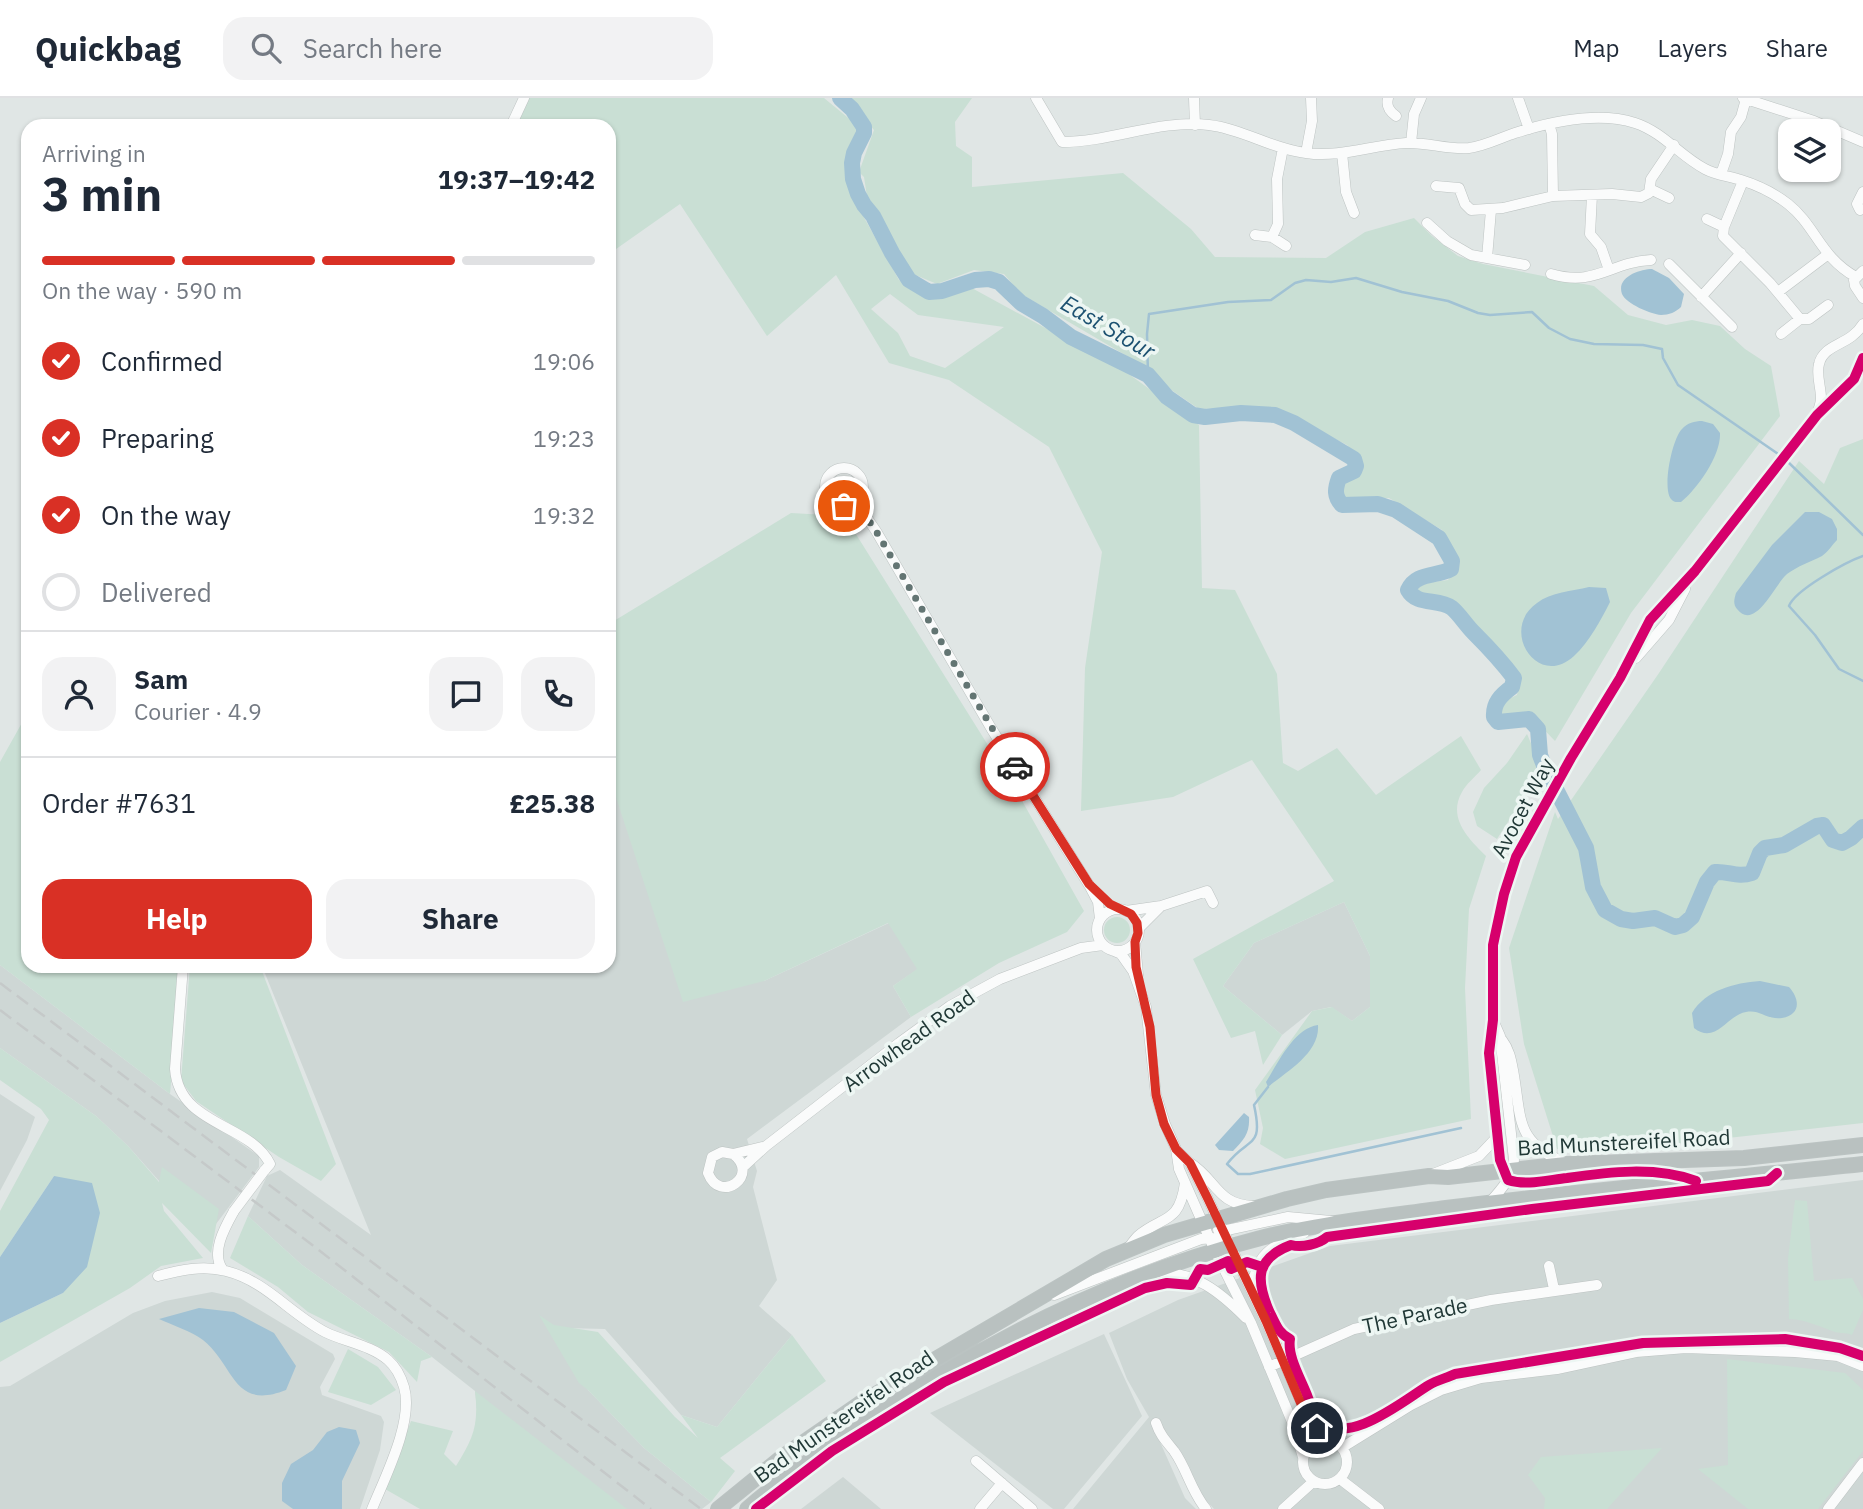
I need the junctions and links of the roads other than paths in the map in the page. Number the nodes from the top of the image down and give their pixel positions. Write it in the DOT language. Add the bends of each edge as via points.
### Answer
graph roads {
  1 [pos="524,98"];
  2 [pos="1036,98"];
  3 [pos="1194,98"];
  4 [pos="1311,98"];
  5 [pos="1388,98"];
  6 [pos="1422,98"];
  7 [pos="1518,98"];
  8 [pos="1745,98"];
  9 [pos="1396,116"];
  10 [pos="514,119"];
  11 [pos="1195,124"];
  12 [pos="1549,124"];
  13 [pos="1529,129"];
  14 [pos="1863,142"];
  15 [pos="1411,143"];
  16 [pos="1674,145"];
  17 [pos="1283,148"];
  18 [pos="1306,153"];
  19 [pos="1342,153"];
  20 [pos="1721,174"];
  21 [pos="1743,181"];
  22 [pos="1436,186"];
  23 [pos="1650,189"];
  24 [pos="1863,192"];
  25 [pos="1592,195"];
  26 [pos="1553,196"];
  27 [pos="1669,198"];
  28 [pos="1491,209"];
  29 [pos="1860,210"];
  30 [pos="1354,213"];
  31 [pos="1707,219"];
  32 [pos="1427,223"];
  33 [pos="1724,227"];
  34 [pos="1255,235"];
  35 [pos="1272,237"];
  36 [pos="1286,246"];
  37 [pos="1741,253"];
  38 [pos="1828,255"];
  39 [pos="1487,258"];
  40 [pos="1651,261"];
  41 [pos="1669,264"];
  42 [pos="1525,265"];
  43 [pos="1609,270"];
  44 [pos="1551,274"];
  45 [pos="1859,274"];
  46 [pos="1778,292"];
  47 [pos="1701,297"];
  48 [pos="1863,298"];
  49 [pos="1828,305"];
  50 [pos="1800,319"];
  51 [pos="1863,324"];
  52 [pos="1732,327"];
  53 [pos="1781,334"];
  54 [pos="1863,358"];
  55 [pos="1817,415"];
  56 [pos="856,502"];
  57 [pos="1089,884"];
  58 [pos="1213,902"];
  59 [pos="1161,906"];
  60 [pos="1122,910"];
  61 [pos="1100,919"];
  62 [pos="1139,928"];
  63 [pos="1097,930"];
  64 [pos="1135,942"];
  65 [pos="1103,946"];
  66 [pos="1114,951"];
  67 [pos="1064,954"];
  68 [pos="182,973"];
  69 [pos="1139,986"];
  70 [pos="1493,1020"];
  71 [pos="1500,1037"];
  72 [pos="1497,1137"];
  73 [pos="1863,1145"];
  74 [pos="766,1146"];
  75 [pos="1176,1149"];
  76 [pos="733,1154"];
  77 [pos="1190,1163"];
  78 [pos="1566,1164"];
  79 [pos="1863,1164"];
  80 [pos="743,1167"];
  81 [pos="1508,1174"];
  82 [pos="1429,1176"];
  83 [pos="1696,1181"];
  84 [pos="1185,1183"];
  85 [pos="1489,1203"];
  86 [pos="1262,1206"];
  87 [pos="1202,1223"];
  88 [pos="1342,1223"];
  89 [pos="1219,1224"];
  90 [pos="1324,1225"];
  91 [pos="1218,1245"];
  92 [pos="1127,1250"];
  93 [pos="1549,1266"];
  94 [pos="223,1270"];
  95 [pos="1146,1274"];
  96 [pos="158,1276"];
  97 [pos="1597,1285"];
  98 [pos="1554,1289"];
  99 [pos="1253,1296"];
  100 [pos="1039,1299"];
  101 [pos="1251,1323"];
  102 [pos="1283,1361"];
  103 [pos="1863,1366"];
  104 [pos="1269,1367"];
  105 [pos="1156,1423"];
  106 [pos="1326,1439"];
  107 [pos="1343,1447"];
  108 [pos="1303,1457"];
  109 [pos="976,1461"];
  110 [pos="1863,1463"];
  111 [pos="1340,1479"];
  112 [pos="1314,1481"];
  113 [pos="1002,1483"];
  114 [pos="749,1507"];
  115 [pos="372,1509"];
  116 [pos="718,1509"];
  117 [pos="980,1509"];
  118 [pos="1032,1509"];
  119 [pos="1206,1509"];
  120 [pos="1283,1509"];
  121 [pos="1379,1509"];
  122 [pos="1828,1509"];
  1 -- 10 [label="street"];
  2 -- 11 [label="street" via="1062,142"];
  3 -- 11 [label="street"];
  4 -- 18 [label="street"];
  5 -- 9 [label="street"];
  6 -- 15 [label="street" via="1414,114"];
  7 -- 13 [label="street"];
  8 -- 14 [label="street"];
  8 -- 20 [label="street"];
  11 -- 17 [label="street" via="1242,132"];
  12 -- 13 [label="street"];
  12 -- 16 [label="street" via="1622,120 1653,130"];
  12 -- 26 [label="street"];
  13 -- 15 [label="street" via="1469,148"];
  15 -- 19 [label="street"];
  16 -- 20 [label="street" via="1705,169"];
  16 -- 23 [label="street" via="1651,179"];
  17 -- 18 [label="street"];
  17 -- 35 [label="street" via="1276,190 1278,224"];
  18 -- 19 [label="street"];
  19 -- 30 [label="street"];
  20 -- 21 [label="street"];
  21 -- 33 [label="street"];
  21 -- 38 [label="street" via="1789,205"];
  22 -- 28 [label="street" via="1459,188 1471,210"];
  23 -- 25 [label="street" via="1641,197"];
  23 -- 27 [label="street"];
  24 -- 29 [label="street" via="1857,205"];
  25 -- 26 [label="street"];
  25 -- 43 [label="street" via="1590,234 1601,247"];
  26 -- 28 [label="street"];
  28 -- 39 [label="street"];
  31 -- 33 [label="street"];
  32 -- 39 [label="street" via="1460,249"];
  33 -- 37 [label="street" via="1723,236"];
  34 -- 35 [label="street"];
  35 -- 36 [label="street"];
  37 -- 46 [label="street"];
  37 -- 47 [label="street"];
  38 -- 45 [label="street" via="1841,269"];
  38 -- 46 [label="street"];
  39 -- 42 [label="street"];
  40 -- 43 [label="street"];
  41 -- 47 [label="street"];
  43 -- 44 [label="street" via="1584,279"];
  45 -- 48 [label="street" via="1855,286"];
  46 -- 50 [label="street"];
  47 -- 52 [label="street"];
  49 -- 50 [label="street" via="1809,319"];
  50 -- 53 [label="street"];
  51 -- 55 [label="street" via="1854,337 1821,357"];
  54 -- 55 [label="street, Avocet Way" via="1854,379"];
  55 -- 70 [label="street, Avocet Way" via="1695,571 1650,620 1540,813 1510,873 1498,917 1491,974"];
  56 -- 56 [label="street" via="837,505 827,496 825,484 834,470 847,467 859,473 864,485"];
  56 -- 57 [label="street"];
  57 -- 60 [label="street"];
  57 -- 61 [label="street"];
  58 -- 59 [label="street" via="1207,891"];
  59 -- 60 [label="street"];
  59 -- 62 [label="street"];
  60 -- 61 [label="street" via="1107,912"];
  60 -- 62 [label="street" via="1135,918"];
  61 -- 63 [label="street"];
  62 -- 64 [label="street"];
  63 -- 65 [label="street"];
  63 -- 67 [label="street, Arrowhead Road"];
  64 -- 66 [label="street" via="1128,949"];
  64 -- 69 [label="street"];
  65 -- 66 [label="street"];
  65 -- 67 [label="street, Arrowhead Road"];
  66 -- 69 [label="street" via="1126,960"];
  67 -- 74 [label="street, Arrowhead Road" via="1000,979 950,1006"];
  68 -- 94 [label="street, bridge" via="176,1083 200,1112 258,1148 270,1164 234,1212 220,1243 218,1262"];
  69 -- 75 [label="street" via="1150,1027 1156,1095"];
  70 -- 71 [label="street, Avocet Way"];
  70 -- 72 [label="street, Avocet Way" via="1489,1053"];
  71 -- 78 [label="street, Avocet Way" via="1509,1052 1524,1133 1542,1152"];
  71 -- 81 [label="street, Avocet Way" via="1514,1160"];
  72 -- 81 [label="street, Avocet Way"];
  72 -- 82 [label="street" via="1479,1156"];
  73 -- 78 [label="highway, Bad Munstereifel Road" via="1744,1158"];
  74 -- 76 [label="street, Arrowhead Road"];
  74 -- 80 [label="street, Arrowhead Road"];
  75 -- 77 [label="street"];
  75 -- 84 [label="street"];
  76 -- 80 [label="street"];
  76 -- 80 [label="street" via="722,1152 712,1157 710,1178 719,1186 731,1186 740,1179"];
  77 -- 86 [label="street" via="1233,1203"];
  77 -- 89 [label="street"];
  78 -- 81 [label="highway, Bad Munstereifel Road"];
  79 -- 83 [label="highway, Bad Munstereifel Road"];
  81 -- 82 [label="highway, Bad Munstereifel Road"];
  81 -- 83 [label="street" via="1524,1182 1653,1172"];
  81 -- 85 [label="street"];
  82 -- 86 [label="highway, Bad Munstereifel Road" via="1310,1193"];
  83 -- 85 [label="highway, Bad Munstereifel Road"];
  84 -- 87 [label="street"];
  84 -- 92 [label="street" via="1182,1198 1168,1220 1138,1236"];
  85 -- 88 [label="highway, Bad Munstereifel Road"];
  86 -- 89 [label="highway, Bad Munstereifel Road"];
  87 -- 89 [label="highway, Bad Munstereifel Road"];
  87 -- 91 [label="street"];
  87 -- 92 [label="highway, Bad Munstereifel Road"];
  88 -- 89 [label="street" via="1288,1217"];
  88 -- 90 [label="highway, Bad Munstereifel Road"];
  89 -- 91 [label="street"];
  90 -- 91 [label="highway, Bad Munstereifel Road"];
  90 -- 99 [label="street" via="1277,1244 1263,1255 1253,1279"];
  91 -- 95 [label="highway, Bad Munstereifel Road"];
  91 -- 99 [label="street"];
  91 -- 100 [label="street" via="1177,1247"];
  91 -- 101 [label="street"];
  92 -- 100 [label="highway, Bad Munstereifel Road"];
  93 -- 98 [label="street"];
  94 -- 96 [label="street" via="177,1270"];
  94 -- 115 [label="street" via="256,1282 324,1331 380,1354 398,1372 406,1394 405,1412"];
  95 -- 101 [label="street" via="1163,1272 1202,1281"];
  95 -- 114 [label="highway, Bad Munstereifel Road" via="1051,1313 937,1375"];
  97 -- 98 [label="street, The Parade"];
  98 -- 102 [label="street, The Parade" via="1354,1329"];
  99 -- 102 [label="street"];
  100 -- 116 [label="highway, Bad Munstereifel Road" via="823,1427"];
  101 -- 104 [label="street"];
  102 -- 104 [label="street, The Parade"];
  102 -- 106 [label="street" via="1308,1418"];
  103 -- 107 [label="street" via="1838,1356 1795,1352 1686,1348 1636,1352 1557,1369 1481,1378 1441,1390"];
  104 -- 108 [label="street"];
  105 -- 119 [label="street"];
  106 -- 107 [label="street"];
  106 -- 108 [label="street" via="1311,1444"];
  107 -- 111 [label="street" via="1348,1465"];
  108 -- 112 [label="street" via="1306,1473"];
  109 -- 113 [label="street"];
  110 -- 122 [label="street"];
  111 -- 112 [label="street" via="1326,1484"];
  111 -- 121 [label="street"];
  112 -- 120 [label="street"];
  113 -- 117 [label="street"];
  113 -- 118 [label="street"];
}
